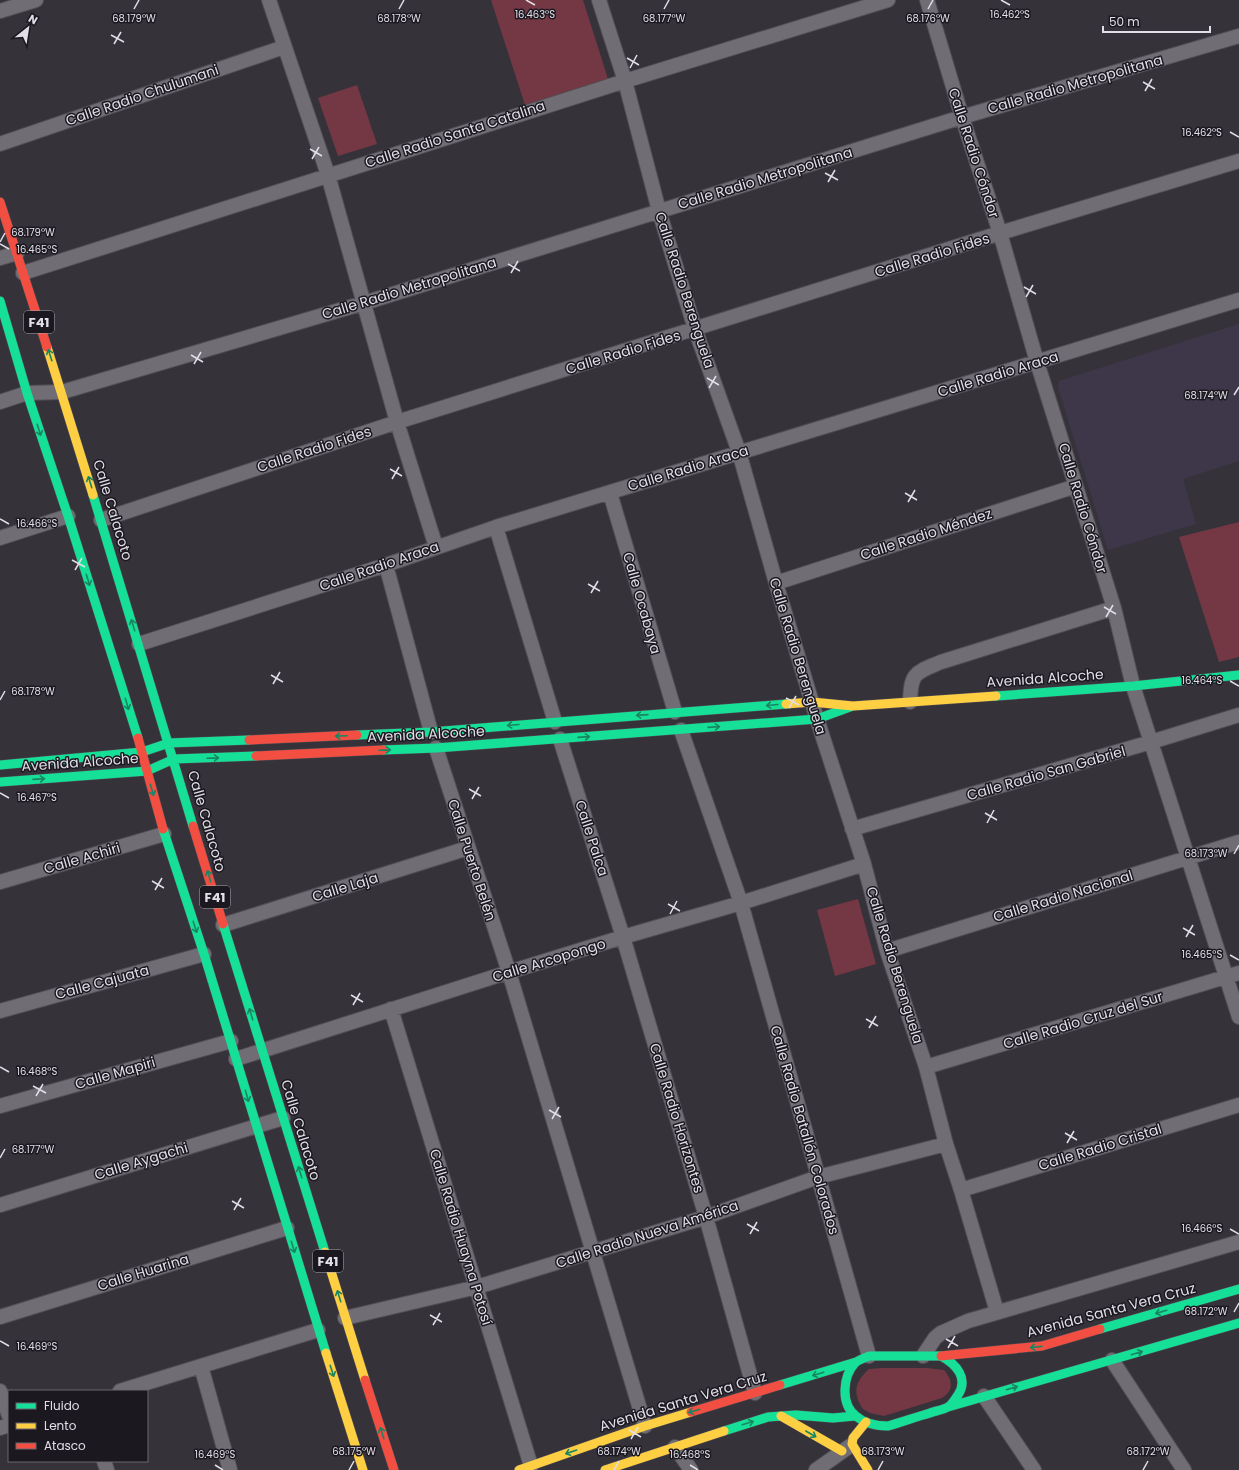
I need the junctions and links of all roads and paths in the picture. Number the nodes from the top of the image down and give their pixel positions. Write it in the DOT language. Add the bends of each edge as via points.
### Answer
graph roads {
  1 [pos="36,0"];
  2 [pos="268,0"];
  3 [pos="599,0"];
  4 [pos="888,0"];
  5 [pos="928,0"];
  6 [pos="0,11"];
  7 [pos="1239,36"];
  8 [pos="284,47"];
  9 [pos="625,81"];
  10 [pos="962,117"];
  11 [pos="0,144"];
  12 [pos="1239,161"];
  13 [pos="328,175"];
  14 [pos="0,202"];
  15 [pos="659,211"];
  16 [pos="1000,233"];
  17 [pos="17,253"];
  18 [pos="0,258"];
  19 [pos="23,272"];
  20 [pos="1239,300"];
  21 [pos="0,301"];
  22 [pos="364,303"];
  23 [pos="695,329"];
  24 [pos="1037,362"];
  25 [pos="62,392"];
  26 [pos="27,393"];
  27 [pos="0,402"];
  28 [pos="397,422"];
  29 [pos="739,452"];
  30 [pos="1076,486"];
  31 [pos="610,493"];
  32 [pos="68,516"];
  33 [pos="101,520"];
  34 [pos="496,527"];
  35 [pos="0,538"];
  36 [pos="436,547"];
  37 [pos="386,565"];
  38 [pos="776,583"];
  39 [pos="1114,608"];
  40 [pos="139,644"];
  41 [pos="1239,675"];
  42 [pos="1133,686"];
  43 [pos="812,702"];
  44 [pos="910,702"];
  45 [pos="853,706"];
  46 [pos="675,712"];
  47 [pos="1239,715"];
  48 [pos="817,719"];
  49 [pos="555,722"];
  50 [pos="681,730"];
  51 [pos="431,732"];
  52 [pos="560,739"];
  53 [pos="169,742"];
  54 [pos="1152,742"];
  55 [pos="436,748"];
  56 [pos="142,752"];
  57 [pos="174,759"];
  58 [pos="0,765"];
  59 [pos="147,771"];
  60 [pos="0,782"];
  61 [pos="852,829"];
  62 [pos="164,834"];
  63 [pos="1239,842"];
  64 [pos="468,848"];
  65 [pos="1188,857"];
  66 [pos="864,864"];
  67 [pos="0,882"];
  68 [pos="741,903"];
  69 [pos="223,925"];
  70 [pos="623,937"];
  71 [pos="887,951"];
  72 [pos="204,954"];
  73 [pos="509,972"];
  74 [pos="1233,975"];
  75 [pos="391,1009"];
  76 [pos="0,1010"];
  77 [pos="1239,1017"];
  78 [pos="231,1041"];
  79 [pos="262,1051"];
  80 [pos="236,1059"];
  81 [pos="926,1067"];
  82 [pos="1239,1105"];
  83 [pos="0,1106"];
  84 [pos="283,1118"];
  85 [pos="256,1126"];
  86 [pos="946,1144"];
  87 [pos="818,1177"];
  88 [pos="961,1190"];
  89 [pos="0,1205"];
  90 [pos="706,1217"];
  91 [pos="287,1228"];
  92 [pos="1239,1242"];
  93 [pos="593,1252"];
  94 [pos="477,1287"];
  95 [pos="1239,1289"];
  96 [pos="997,1312"];
  97 [pos="0,1317"];
  98 [pos="345,1318"];
  99 [pos="1239,1323"];
  100 [pos="318,1330"];
  101 [pos="869,1356"];
  102 [pos="923,1356"];
  103 [pos="941,1356"];
  104 [pos="1112,1360"];
  105 [pos="856,1362"];
  106 [pos="201,1366"];
  107 [pos="123,1390"];
  108 [pos="0,1391"];
  109 [pos="756,1393"];
  110 [pos="984,1396"];
  111 [pos="948,1407"];
  112 [pos="8,1413"];
  113 [pos="780,1416"];
  114 [pos="855,1416"];
  115 [pos="866,1422"];
  116 [pos="645,1426"];
  117 [pos="675,1447"];
  118 [pos="847,1448"];
  119 [pos="525,1468"];
  120 [pos="230,1470"];
  121 [pos="363,1470"];
  122 [pos="394,1470"];
  123 [pos="605,1470"];
  124 [pos="691,1470"];
  125 [pos="816,1470"];
  126 [pos="868,1470"];
  127 [pos="1034,1470"];
  128 [pos="1184,1470"];
  1 -- 6 [label="street"];
  2 -- 8 [label="street"];
  3 -- 9 [label="street, Calle Radio Berenguela"];
  4 -- 9 [label="street, Calle Radio Santa Catalina"];
  5 -- 10 [label="street, Calle Radio Cóndor"];
  7 -- 10 [label="street, Calle Radio Metropolitana"];
  8 -- 11 [label="street, Calle Radio Chulumani"];
  8 -- 13 [label="street"];
  9 -- 13 [label="street, Calle Radio Santa Catalina"];
  9 -- 15 [label="street, Calle Radio Berenguela"];
  10 -- 15 [label="street, Calle Radio Metropolitana"];
  10 -- 16 [label="street, Calle Radio Cóndor"];
  12 -- 16 [label="street, Calle Radio Fides"];
  13 -- 19 [label="street, Calle Radio Santa Catalina"];
  13 -- 22 [label="street"];
  14 -- 17 [label="street, Calle Calacoto / F41"];
  15 -- 22 [label="street, Calle Radio Metropolitana"];
  15 -- 23 [label="street, Calle Radio Berenguela"];
  16 -- 23 [label="street, Calle Radio Fides"];
  16 -- 24 [label="street, Calle Radio Cóndor"];
  17 -- 18 [label="street"];
  17 -- 19 [label="street, Calle Calacoto / F41"];
  25 -- 19 [label="street, Calle Calacoto / F41, one-way"];
  20 -- 24 [label="street, Calle Radio Araca"];
  21 -- 26 [label="street, F41"];
  22 -- 25 [label="street, Calle Radio Metropolitana"];
  22 -- 28 [label="street"];
  23 -- 28 [label="street, Calle Radio Fides"];
  23 -- 29 [label="street, Calle Radio Berenguela"];
  24 -- 29 [label="street, Calle Radio Araca"];
  24 -- 30 [label="street, Calle Radio Cóndor"];
  25 -- 26 [label="street, Calle Radio Metropolitana"];
  33 -- 25 [label="street, Calle Calacoto / F41, one-way"];
  26 -- 27 [label="street, Calle Radio Metropolitana"];
  26 -- 32 [label="street, F41, one-way"];
  28 -- 33 [label="street, Calle Radio Fides"];
  28 -- 36 [label="street"];
  29 -- 31 [label="street, Calle Radio Araca"];
  29 -- 38 [label="street, Calle Radio Berenguela"];
  30 -- 38 [label="street, Calle Radio Méndez"];
  30 -- 39 [label="street, Calle Radio Cóndor"];
  31 -- 34 [label="street, Calle Radio Araca"];
  31 -- 46 [label="street, Calle Ocabaya"];
  32 -- 35 [label="street"];
  32 -- 56 [label="street, F41, one-way"];
  40 -- 33 [label="street, Calle Calacoto / F41, one-way"];
  34 -- 36 [label="street, Calle Radio Araca"];
  34 -- 49 [label="street"];
  36 -- 37 [label="street, Calle Radio Araca"];
  37 -- 40 [label="street, Calle Radio Araca"];
  37 -- 51 [label="street"];
  38 -- 43 [label="street, Calle Radio Berenguela"];
  39 -- 42 [label="street, Calle Radio Cóndor"];
  39 -- 44 [label="street" via="926,668 913,679 910,686"];
  40 -- 53 [label="street, Calle Calacoto / F41"];
  41 -- 42 [label="street, Avenida Alcoche"];
  42 -- 44 [label="street, Avenida Alcoche"];
  42 -- 54 [label="street, Calle Radio Cóndor"];
  43 -- 45 [label="street, Avenida Alcoche"];
  43 -- 46 [label="street, Avenida Alcoche, one-way"];
  43 -- 48 [label="street, Calle Radio Berenguela"];
  44 -- 45 [label="street, Avenida Alcoche"];
  45 -- 48 [label="street, Avenida Alcoche"];
  46 -- 49 [label="street, Avenida Alcoche, one-way"];
  47 -- 54 [label="street, Calle Radio San Gabriel"];
  50 -- 48 [label="street, Avenida Alcoche, one-way"];
  48 -- 61 [label="street, Calle Radio Berenguela"];
  49 -- 51 [label="street, Avenida Alcoche, one-way"];
  52 -- 50 [label="street, Avenida Alcoche, one-way"];
  50 -- 68 [label="street"];
  51 -- 53 [label="street, Avenida Alcoche, one-way"];
  52 -- 55 [label="street, Avenida Alcoche"];
  52 -- 70 [label="street, Calle Palca"];
  53 -- 56 [label="street, Avenida Alcoche"];
  53 -- 57 [label="street, Calle Calacoto / F41"];
  54 -- 61 [label="street, Calle Radio San Gabriel"];
  54 -- 65 [label="street, Calle Radio Cóndor"];
  57 -- 55 [label="street, Avenida Alcoche, one-way"];
  55 -- 64 [label="street, Calle Puerto Belén"];
  56 -- 58 [label="street, Avenida Alcoche"];
  56 -- 59 [label="street, F41"];
  57 -- 59 [label="street, Avenida Alcoche"];
  69 -- 57 [label="street, Calle Calacoto / F41, one-way"];
  60 -- 59 [label="street, Avenida Alcoche, one-way"];
  59 -- 62 [label="street, F41, one-way"];
  61 -- 66 [label="street, Calle Radio Berenguela"];
  62 -- 67 [label="street, Calle Achiri"];
  62 -- 72 [label="street, F41, one-way"];
  63 -- 65 [label="street, Calle Radio Nacional"];
  64 -- 69 [label="street, Calle Laja"];
  64 -- 73 [label="street, Calle Puerto Belén"];
  65 -- 71 [label="street, Calle Radio Nacional"];
  65 -- 74 [label="street, Calle Radio Cóndor"];
  66 -- 68 [label="street, Calle Arcopongo"];
  66 -- 71 [label="street, Calle Radio Berenguela"];
  68 -- 70 [label="street, Calle Arcopongo"];
  68 -- 87 [label="street, Calle Radio Batallón Colorados"];
  79 -- 69 [label="street, Calle Calacoto / F41, one-way"];
  70 -- 73 [label="street, Calle Arcopongo"];
  70 -- 90 [label="street, Calle Radio Horizontes"];
  71 -- 81 [label="street, Calle Radio Berenguela"];
  72 -- 76 [label="street, Calle Cajuata"];
  72 -- 78 [label="street, F41"];
  73 -- 75 [label="street, Calle Arcopongo"];
  73 -- 93 [label="street, Calle Puerto Belén"];
  74 -- 77 [label="street, Calle Radio Cóndor"];
  74 -- 81 [label="street, Calle Radio Cruz del Sur"];
  75 -- 79 [label="street, Calle Arcopongo"];
  75 -- 94 [label="street, Calle Radio Huayna Potosí"];
  78 -- 80 [label="street, F41"];
  78 -- 83 [label="street, Calle Mapiri"];
  79 -- 80 [label="street, Calle Arcopongo"];
  79 -- 84 [label="street, Calle Calacoto / F41"];
  80 -- 85 [label="street, F41, one-way"];
  81 -- 86 [label="street, Calle Radio Berenguela"];
  82 -- 88 [label="street, Calle Radio Cristal"];
  84 -- 85 [label="street, Calle Aygachi"];
  98 -- 84 [label="street, Calle Calacoto / F41, one-way"];
  85 -- 89 [label="street, Calle Aygachi"];
  85 -- 91 [label="street, F41"];
  86 -- 87 [label="street, Calle Radio Nueva América"];
  86 -- 88 [label="street, Calle Radio Berenguela"];
  87 -- 90 [label="street, Calle Radio Nueva América"];
  87 -- 101 [label="street, Calle Radio Batallón Colorados"];
  88 -- 96 [label="street, Calle Radio Berenguela"];
  90 -- 93 [label="street, Calle Radio Nueva América"];
  90 -- 109 [label="street, Calle Radio Horizontes"];
  91 -- 97 [label="street, Calle Huarina"];
  91 -- 100 [label="street, F41, one-way"];
  92 -- 96 [label="street"];
  93 -- 94 [label="street, Calle Radio Nueva América"];
  93 -- 116 [label="street, Calle Puerto Belén"];
  94 -- 98 [label="street, Calle Radio Nueva América"];
  94 -- 119 [label="street, Calle Radio Huayna Potosí"];
  95 -- 103 [label="street, Avenida Santa Vera Cruz, one-way" via="1042,1346"];
  96 -- 102 [label="street" via="942,1333 935,1338"];
  122 -- 98 [label="street, Calle Calacoto / F41, one-way"];
  104 -- 99 [label="street, one-way"];
  100 -- 106 [label="street"];
  100 -- 121 [label="street, F41, one-way"];
  101 -- 102 [label="street"];
  101 -- 105 [label="street"];
  102 -- 103 [label="street"];
  103 -- 111 [label="street" via="951,1360 962,1375 960,1393"];
  110 -- 104 [label="street, one-way"];
  104 -- 128 [label="street"];
  105 -- 109 [label="street, Avenida Santa Vera Cruz, one-way"];
  105 -- 114 [label="street" via="847,1375 844,1390 849,1407"];
  106 -- 107 [label="street"];
  106 -- 120 [label="street"];
  108 -- 112 [label="street"];
  109 -- 116 [label="street, Avenida Santa Vera Cruz, one-way"];
  110 -- 111 [label="street"];
  110 -- 127 [label="street"];
  111 -- 115 [label="street" via="888,1426"];
  113 -- 114 [label="street"];
  117 -- 113 [label="street, one-way" via="768,1417"];
  113 -- 118 [label="street, one-way"];
  114 -- 115 [label="street"];
  115 -- 118 [label="street"];
  116 -- 119 [label="street, Avenida Santa Vera Cruz, one-way"];
  117 -- 123 [label="street"];
  117 -- 124 [label="street"];
  118 -- 125 [label="street"];
  118 -- 126 [label="street"];
}
